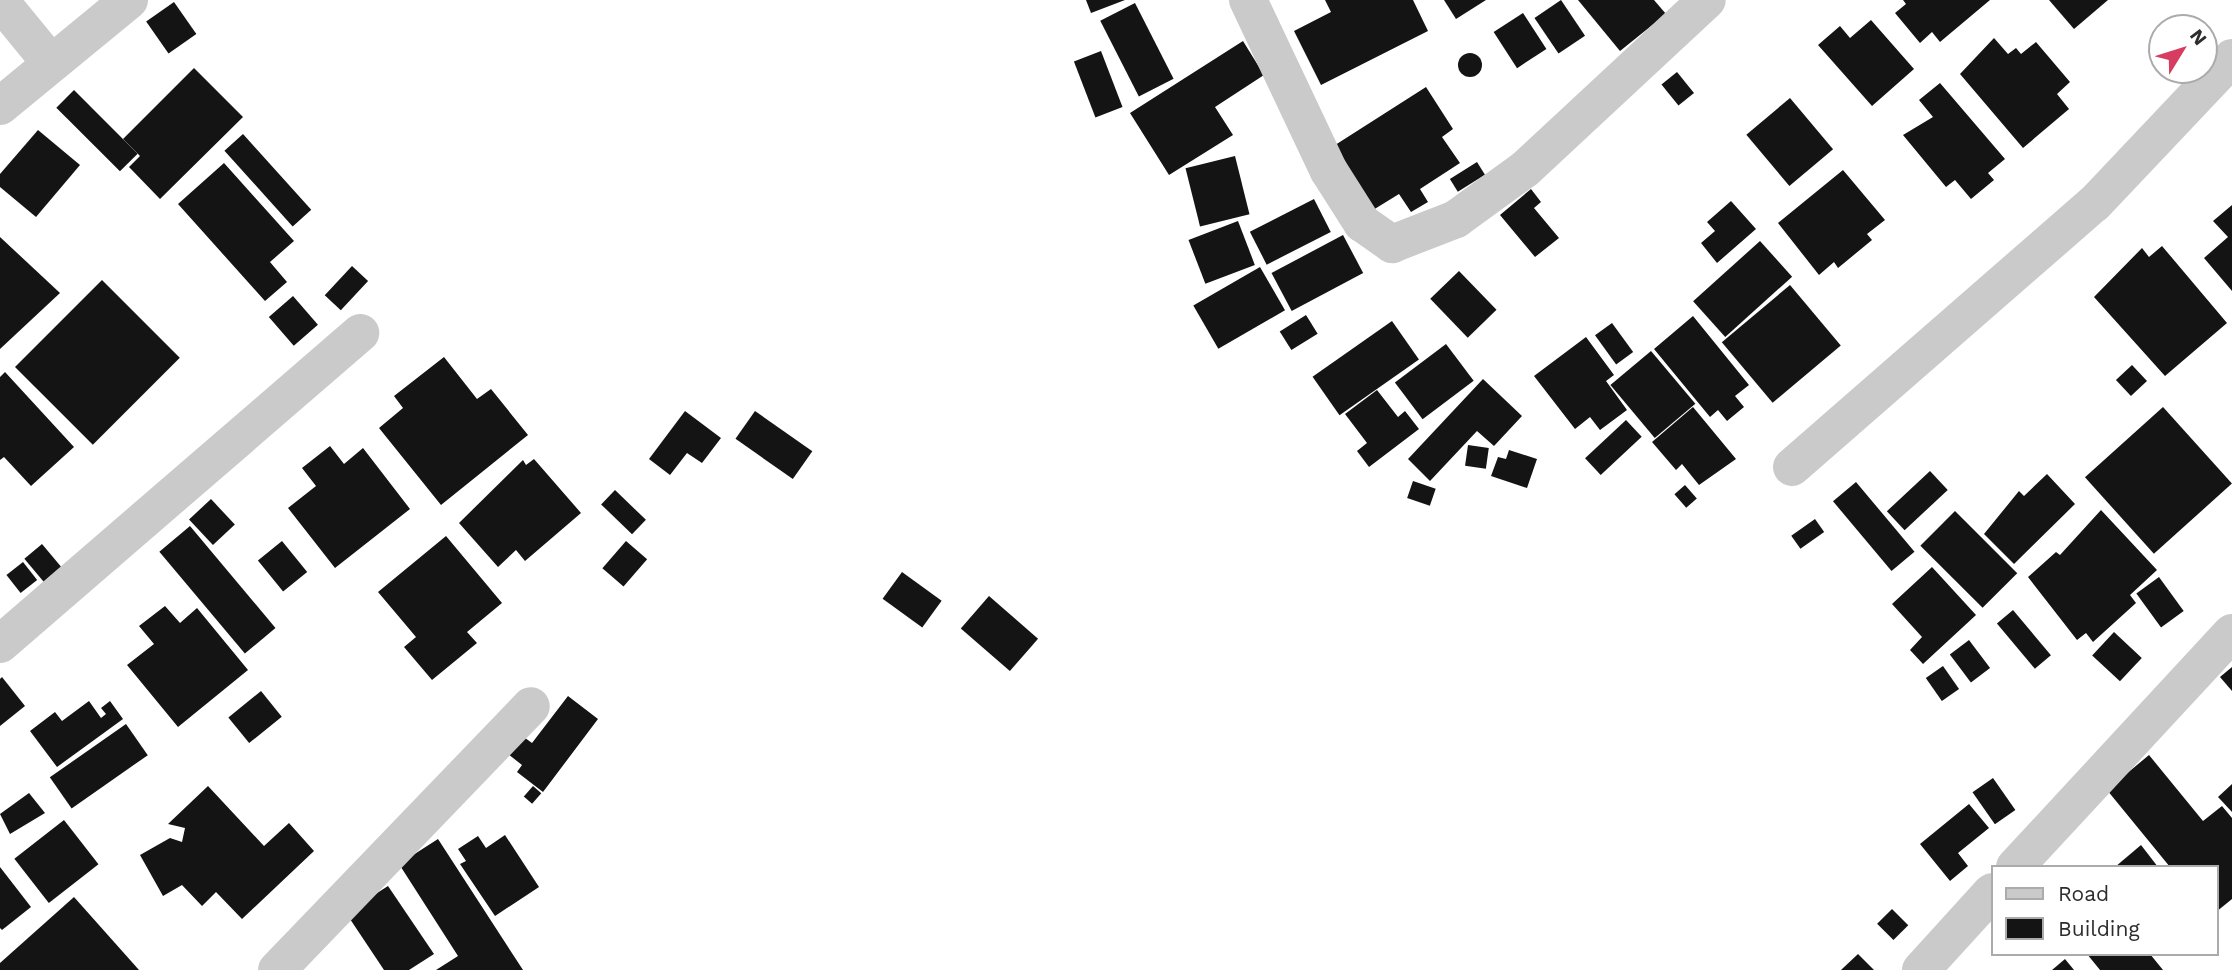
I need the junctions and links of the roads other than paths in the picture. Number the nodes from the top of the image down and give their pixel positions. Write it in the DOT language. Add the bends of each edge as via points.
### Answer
graph roads {
  1 [pos="129,0"];
  2 [pos="1248,0"];
  3 [pos="1707,0"];
  4 [pos="0,1"];
  5 [pos="2232,58"];
  6 [pos="50,62"];
  7 [pos="0,106"];
  8 [pos="360,333"];
  9 [pos="1792,467"];
  10 [pos="2232,633"];
  11 [pos="0,644"];
  12 [pos="531,706"];
  13 [pos="2017,865"];
  14 [pos="1990,894"];
  15 [pos="277,970"];
  16 [pos="1921,970"];
  1 -- 6 [label="street"];
  2 -- 3 [label="street" via="1329,171 1362,223 1392,244 1456,219 1525,169"];
  4 -- 6 [label="street"];
  5 -- 9 [label="street" via="2094,204"];
  6 -- 7 [label="street"];
  8 -- 11 [label="street"];
  10 -- 13 [label="street"];
  12 -- 15 [label="street"];
  14 -- 16 [label="street"];
}
